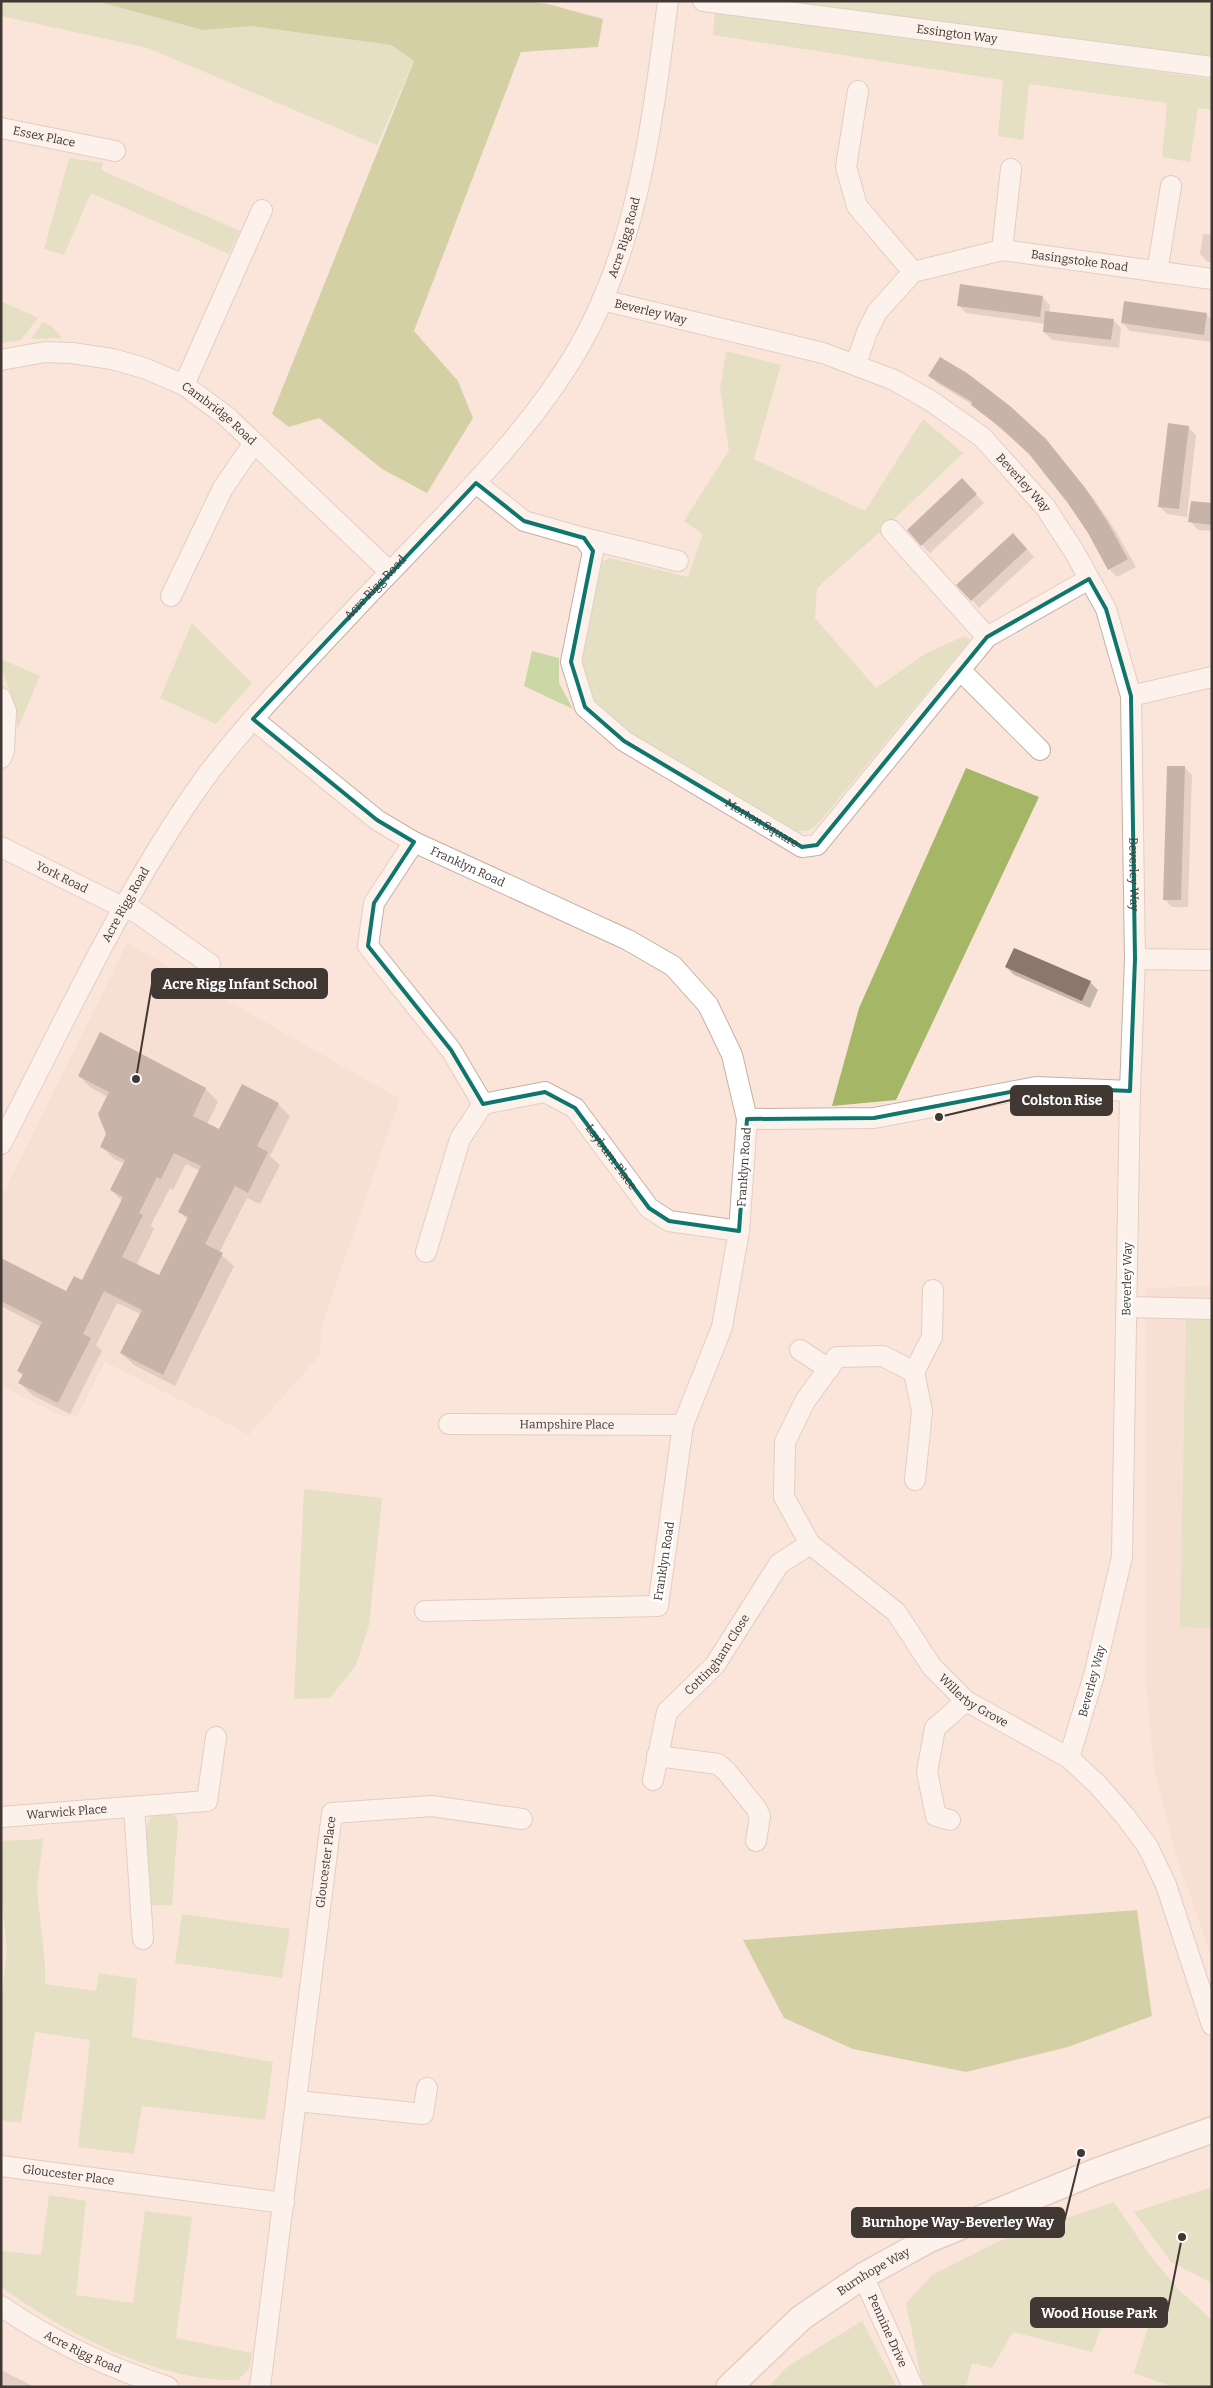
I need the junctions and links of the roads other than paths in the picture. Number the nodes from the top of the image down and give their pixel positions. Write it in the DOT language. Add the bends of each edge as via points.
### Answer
graph roads {
  1 [pos="668,1"];
  2 [pos="703,1"];
  3 [pos="1212,67"];
  4 [pos="858,91"];
  5 [pos="1,128"];
  6 [pos="115,151"];
  7 [pos="1012,168"];
  8 [pos="1172,186"];
  9 [pos="262,210"];
  10 [pos="1002,250"];
  11 [pos="913,272"];
  12 [pos="1157,272"];
  13 [pos="1212,279"];
  14 [pos="602,300"];
  15 [pos="1,360"];
  16 [pos="856,364"];
  17 [pos="184,385"];
  18 [pos="254,444"];
  19 [pos="476,483"];
  20 [pos="891,530"];
  21 [pos="584,538"];
  22 [pos="678,561"];
  23 [pos="390,572"];
  24 [pos="1090,579"];
  25 [pos="171,596"];
  26 [pos="987,637"];
  27 [pos="960,670"];
  28 [pos="1212,677"];
  29 [pos="1131,696"];
  30 [pos="1,698"];
  31 [pos="252,718"];
  32 [pos="1040,750"];
  33 [pos="1,758"];
  34 [pos="414,842"];
  35 [pos="3,854"];
  36 [pos="122,908"];
  37 [pos="1135,958"];
  38 [pos="1212,960"];
  39 [pos="210,964"];
  40 [pos="1130,1091"];
  41 [pos="483,1104"];
  42 [pos="747,1118"];
  43 [pos="1,1144"];
  44 [pos="739,1231"];
  45 [pos="426,1252"];
  46 [pos="933,1290"];
  47 [pos="1126,1307"];
  48 [pos="1212,1309"];
  49 [pos="800,1350"];
  50 [pos="829,1369"];
  51 [pos="914,1372"];
  52 [pos="449,1424"];
  53 [pos="683,1425"];
  54 [pos="915,1480"];
  55 [pos="810,1544"];
  56 [pos="425,1612"];
  57 [pos="966,1701"];
  58 [pos="216,1737"];
  59 [pos="658,1756"];
  60 [pos="1069,1758"];
  61 [pos="652,1780"];
  62 [pos="134,1807"];
  63 [pos="1,1817"];
  64 [pos="522,1819"];
  65 [pos="950,1820"];
  66 [pos="756,1841"];
  67 [pos="143,1939"];
  68 [pos="1212,2026"];
  69 [pos="427,2088"];
  70 [pos="297,2101"];
  71 [pos="1212,2130"];
  72 [pos="1,2166"];
  73 [pos="284,2203"];
  74 [pos="862,2276"];
  75 [pos="1,2306"];
  76 [pos="168,2387"];
  77 [pos="260,2387"];
  78 [pos="728,2387"];
  79 [pos="913,2387"];
  1 -- 14 [label="street, Acre Rigg Road" via="638,192 620,254"];
  2 -- 3 [label="street, Essington Way"];
  4 -- 11 [label="street" via="846,167 858,206"];
  5 -- 6 [label="street, Essex Place"];
  7 -- 10 [label="street"];
  8 -- 12 [label="street"];
  9 -- 17 [label="street"];
  10 -- 11 [label="street, Basingstoke Road"];
  10 -- 12 [label="street, Basingstoke Road"];
  11 -- 16 [label="street" via="877,312"];
  12 -- 13 [label="street, Basingstoke Road"];
  14 -- 16 [label="street, Beverley Way" via="823,353"];
  14 -- 19 [label="street, Acre Rigg Road" via="573,358 528,423"];
  15 -- 17 [label="street, Cambridge Road" via="44,352 72,353 144,368"];
  16 -- 24 [label="street, Beverley Way" via="931,401 982,438 1046,508"];
  17 -- 18 [label="street, Cambridge Road" via="226,416"];
  18 -- 23 [label="street, Cambridge Road"];
  18 -- 25 [label="street" via="223,488"];
  19 -- 21 [label="street" via="524,521"];
  19 -- 23 [label="street, Acre Rigg Road"];
  20 -- 26 [label="street"];
  21 -- 22 [label="street"];
  21 -- 27 [label="street, Morton Square" via="594,551 571,662 585,707 624,741 802,847 817,845"];
  23 -- 31 [label="street, Acre Rigg Road"];
  24 -- 26 [label="street, Morton Square"];
  24 -- 29 [label="street, Beverley Way" via="1106,609"];
  26 -- 27 [label="street, Morton Square"];
  27 -- 32 [label="street"];
  28 -- 29 [label="street"];
  29 -- 37 [label="street, Beverley Way"];
  30 -- 33 [label="street" via="6,710"];
  31 -- 34 [label="street, Franklyn Road" via="376,820"];
  31 -- 36 [label="street, Acre Rigg Road" via="202,783"];
  34 -- 41 [label="street" via="374,903 368,946 451,1050"];
  34 -- 42 [label="street, Franklyn Road" via="628,940 673,966 708,1005 732,1055"];
  35 -- 36 [label="street, York Road"];
  36 -- 39 [label="street, York Road" via="136,912"];
  36 -- 43 [label="street, Acre Rigg Road"];
  37 -- 38 [label="street"];
  37 -- 40 [label="street, Beverley Way"];
  40 -- 42 [label="street" via="1036,1087 874,1118"];
  40 -- 47 [label="street, Beverley Way"];
  41 -- 44 [label="street, Layburn Place" via="545,1092 575,1108 649,1208 669,1222"];
  41 -- 45 [label="street" via="460,1139"];
  42 -- 44 [label="street, Franklyn Road"];
  44 -- 53 [label="street, Franklyn Road" via="722,1327"];
  46 -- 51 [label="street" via="932,1336"];
  47 -- 48 [label="street"];
  47 -- 60 [label="street, Beverley Way" via="1122,1557 1094,1675"];
  49 -- 50 [label="street"];
  50 -- 51 [label="street, Willerby Grove" via="838,1357 883,1356"];
  50 -- 55 [label="street, Willerby Grove" via="805,1401 785,1442 784,1497"];
  51 -- 54 [label="street" via="922,1411"];
  52 -- 53 [label="street, Hampshire Place"];
  53 -- 56 [label="street, Franklyn Road" via="658,1606"];
  55 -- 57 [label="street, Willerby Grove" via="896,1612 932,1667"];
  55 -- 59 [label="street, Cottingham Close" via="780,1564 715,1665 667,1712"];
  57 -- 60 [label="street, Willerby Grove"];
  57 -- 65 [label="street" via="935,1728 927,1772 936,1816"];
  58 -- 62 [label="street, Warwick Place" via="207,1801"];
  59 -- 61 [label="street, Cottingham Close"];
  59 -- 66 [label="street" via="718,1764 760,1816"];
  60 -- 68 [label="street, Willerby Grove" via="1098,1785 1148,1847 1166,1885"];
  62 -- 63 [label="street, Warwick Place"];
  62 -- 67 [label="street"];
  64 -- 70 [label="street, Gloucester Place" via="432,1806 332,1813"];
  69 -- 70 [label="street" via="423,2114"];
  70 -- 73 [label="street, Gloucester Place"];
  71 -- 74 [label="main road, Burnhope Way" via="1002,2208 928,2240"];
  72 -- 73 [label="street, Gloucester Place"];
  73 -- 77 [label="street, Gloucester Place"];
  74 -- 78 [label="main road, Burnhope Way" via="801,2318"];
  74 -- 79 [label="street, Pennine Drive"];
  75 -- 76 [label="street, Acre Rigg Road" via="51,2337 140,2378"];
}
